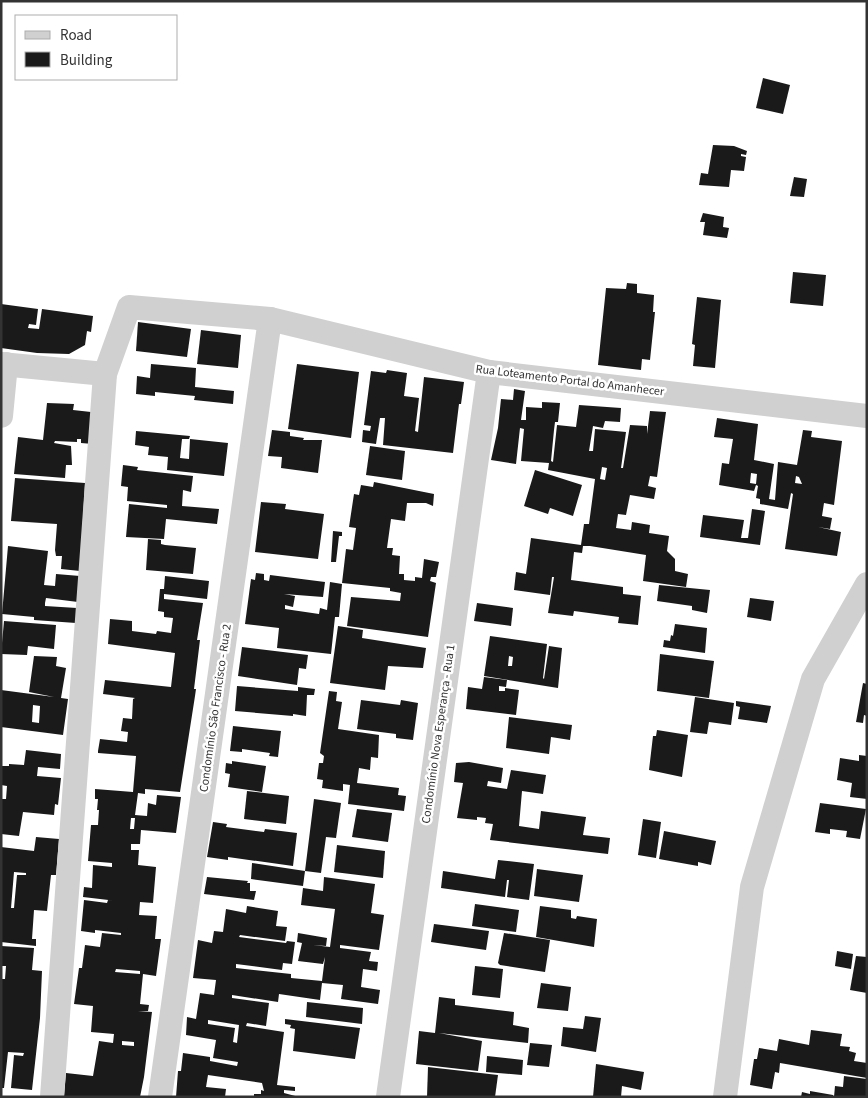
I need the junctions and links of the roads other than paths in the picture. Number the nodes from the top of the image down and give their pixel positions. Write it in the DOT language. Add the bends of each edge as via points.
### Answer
graph roads {
  1 [pos="270,319"];
  2 [pos="4,364"];
  3 [pos="489,372"];
  4 [pos="105,374"];
  5 [pos="1,416"];
  6 [pos="867,416"];
  7 [pos="867,584"];
  8 [pos="52,1097"];
  9 [pos="160,1097"];
  10 [pos="388,1097"];
  11 [pos="724,1097"];
  1 -- 3 [label="street, Rua Loteamento Portal do Amanhecer"];
  1 -- 4 [label="street, Rua Loteamento Portal do Amanhecer" via="129,307"];
  1 -- 9 [label="street, Condomínio São Francisco - Rua 2"];
  2 -- 4 [label="street"];
  2 -- 5 [label="street"];
  3 -- 6 [label="street, Rua Loteamento Portal do Amanhecer"];
  3 -- 10 [label="street, Condomínio Nova Esperança - Rua 1"];
  4 -- 8 [label="street"];
  7 -- 11 [label="street" via="813,679 752,887"];
}
